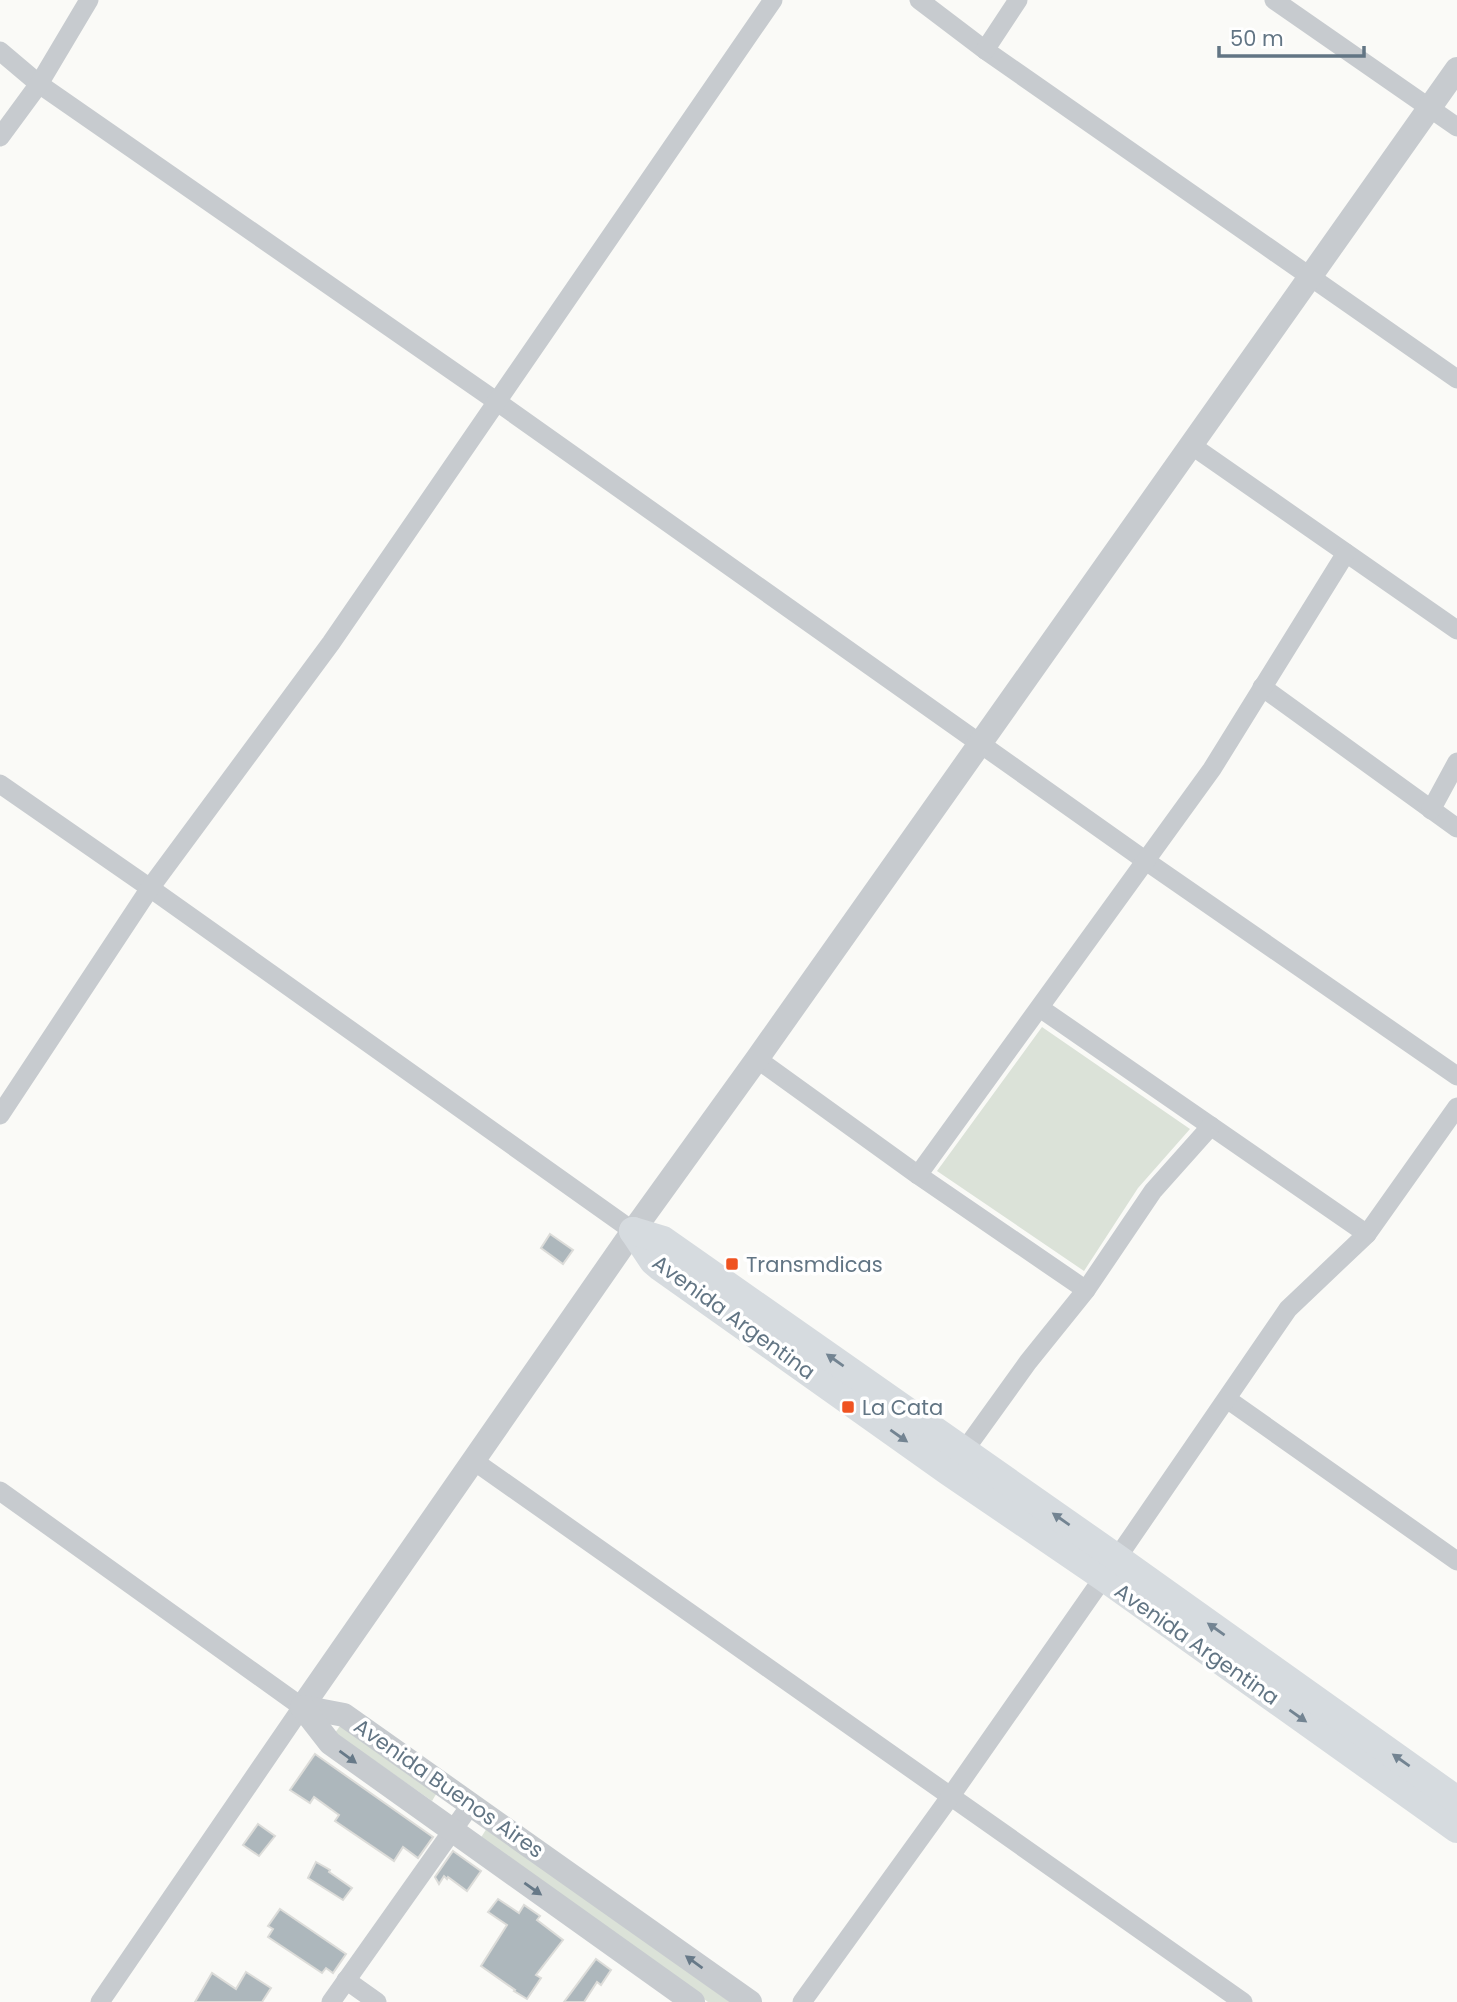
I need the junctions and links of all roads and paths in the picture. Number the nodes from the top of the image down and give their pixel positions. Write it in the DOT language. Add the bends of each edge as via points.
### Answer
graph roads {
  1 [pos="89,0"];
  2 [pos="773,0"];
  3 [pos="919,0"];
  4 [pos="1018,0"];
  5 [pos="1274,0"];
  6 [pos="985,50"];
  7 [pos="0,51"];
  8 [pos="1457,69"];
  9 [pos="39,84"];
  10 [pos="1429,108"];
  11 [pos="1457,127"];
  12 [pos="0,137"];
  13 [pos="1310,276"];
  14 [pos="1457,379"];
  15 [pos="496,401"];
  16 [pos="1191,445"];
  17 [pos="1346,553"];
  18 [pos="1457,630"];
  19 [pos="1262,687"];
  20 [pos="980,743"];
  21 [pos="1457,762"];
  22 [pos="0,784"];
  23 [pos="1431,810"];
  24 [pos="1457,828"];
  25 [pos="1146,861"];
  26 [pos="150,888"];
  27 [pos="1040,1008"];
  28 [pos="757,1059"];
  29 [pos="1457,1076"];
  30 [pos="1457,1107"];
  31 [pos="0,1115"];
  32 [pos="1211,1126"];
  33 [pos="918,1175"];
  34 [pos="633,1231"];
  35 [pos="1367,1234"];
  36 [pos="1086,1290"];
  37 [pos="1227,1399"];
  38 [pos="964,1451"];
  39 [pos="474,1461"];
  40 [pos="0,1491"];
  41 [pos="1457,1561"];
  42 [pos="1110,1568"];
  43 [pos="302,1707"];
  44 [pos="950,1797"];
  45 [pos="1457,1800"];
  46 [pos="472,1803"];
  47 [pos="1457,1829"];
  48 [pos="452,1831"];
  49 [pos="346,1980"];
  50 [pos="100,2002"];
  51 [pos="331,2002"];
  52 [pos="377,2002"];
  53 [pos="693,2002"];
  54 [pos="750,2002"];
  55 [pos="802,2002"];
  56 [pos="1243,2002"];
  1 -- 9 [label="street"];
  2 -- 15 [label="street"];
  3 -- 6 [label="street"];
  4 -- 6 [label="street"];
  5 -- 10 [label="street"];
  6 -- 13 [label="street"];
  7 -- 9 [label="street"];
  8 -- 10 [label="street"];
  9 -- 12 [label="street"];
  9 -- 15 [label="street"];
  10 -- 11 [label="street"];
  10 -- 13 [label="street"];
  13 -- 14 [label="street"];
  13 -- 16 [label="street"];
  15 -- 20 [label="street"];
  15 -- 26 [label="street" via="331,643"];
  16 -- 17 [label="street"];
  16 -- 20 [label="street"];
  17 -- 18 [label="street"];
  17 -- 19 [label="street"];
  19 -- 23 [label="street"];
  19 -- 25 [label="street" via="1212,769"];
  20 -- 25 [label="street"];
  20 -- 28 [label="street"];
  21 -- 23 [label="street"];
  22 -- 26 [label="street"];
  23 -- 24 [label="street"];
  25 -- 27 [label="street"];
  25 -- 29 [label="street"];
  26 -- 31 [label="street"];
  26 -- 34 [label="street"];
  27 -- 32 [label="street"];
  27 -- 33 [label="street"];
  28 -- 33 [label="street"];
  28 -- 34 [label="street"];
  30 -- 35 [label="street"];
  32 -- 35 [label="street"];
  32 -- 36 [label="street" via="1153,1191"];
  33 -- 36 [label="street"];
  38 -- 34 [label="main road, Avenida Argentina, one-way" via="663,1241"];
  34 -- 39 [label="street"];
  34 -- 42 [label="main road, Avenida Argentina, one-way" via="653,1261 928,1457"];
  35 -- 37 [label="street" via="1288,1309"];
  36 -- 38 [label="street"];
  37 -- 41 [label="street"];
  37 -- 42 [label="street"];
  42 -- 38 [label="main road, Avenida Argentina, one-way"];
  39 -- 43 [label="street"];
  39 -- 44 [label="street"];
  40 -- 43 [label="street"];
  42 -- 44 [label="street"];
  45 -- 42 [label="main road, Avenida Argentina, one-way"];
  42 -- 47 [label="main road, Avenida Argentina, one-way"];
  43 -- 46 [label="street, Avenida Buenos Aires" via="345,1714"];
  43 -- 48 [label="street, Avenida Buenos Aires, one-way" via="330,1743"];
  43 -- 50 [label="street"];
  44 -- 55 [label="street"];
  44 -- 56 [label="street"];
  46 -- 48 [label="street"];
  54 -- 46 [label="street, Avenida Buenos Aires, one-way"];
  48 -- 49 [label="street"];
  48 -- 53 [label="street, Avenida Buenos Aires, one-way"];
  49 -- 51 [label="street"];
  49 -- 52 [label="street"];
}
